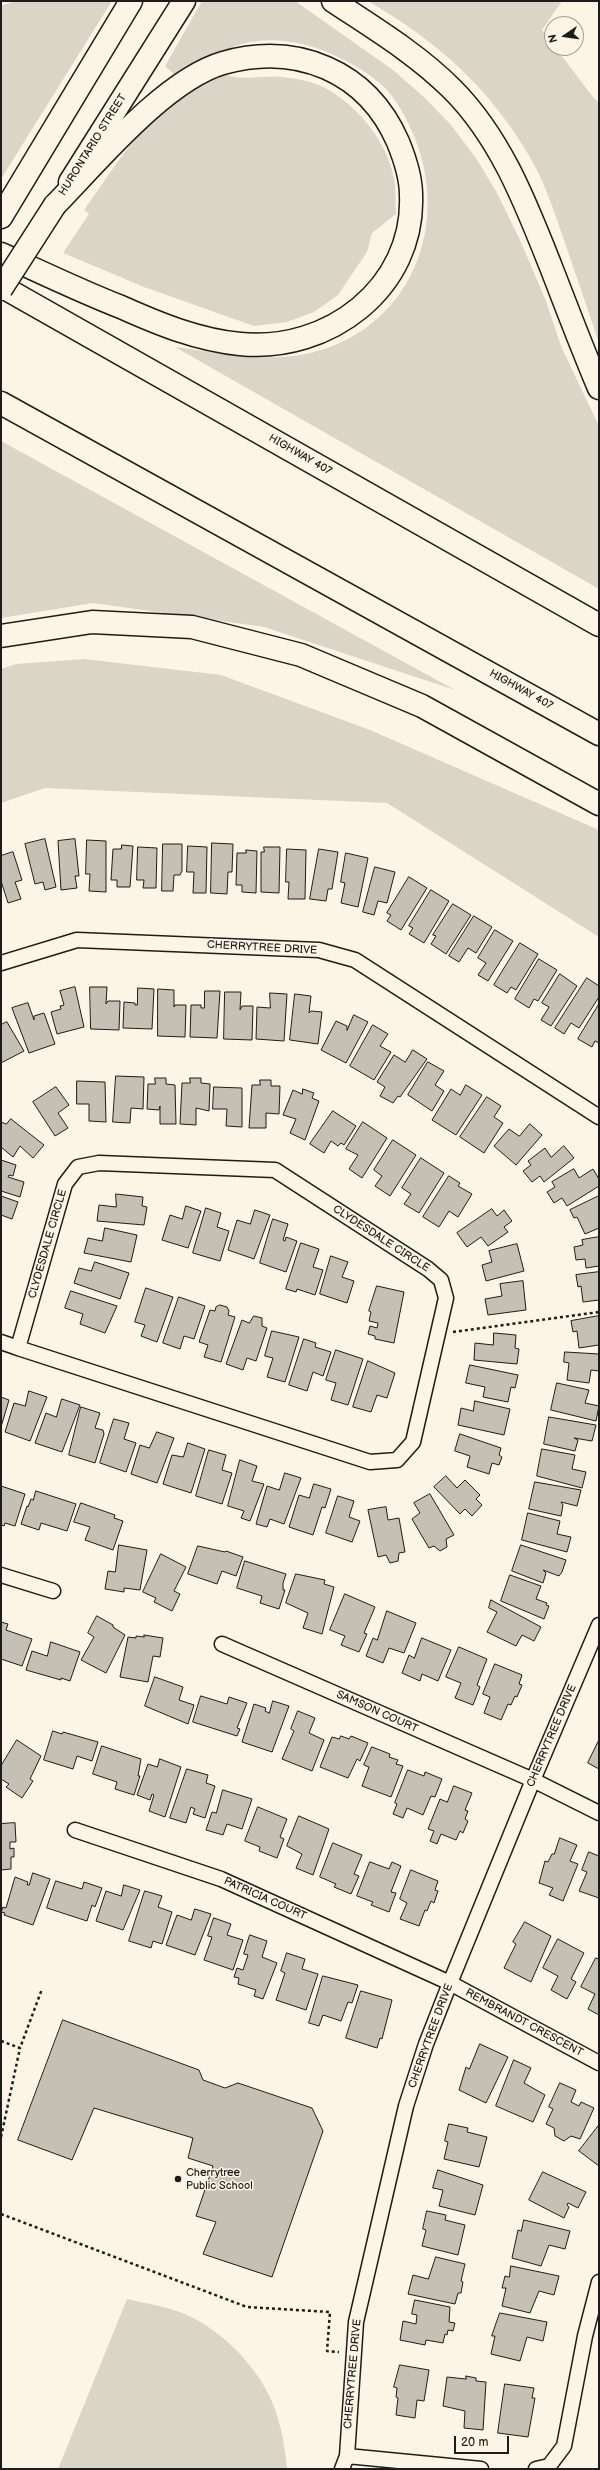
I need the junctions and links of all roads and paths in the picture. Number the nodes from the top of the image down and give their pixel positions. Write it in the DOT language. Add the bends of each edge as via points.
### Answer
graph roads {
  1 [pos="131,1"];
  2 [pos="184,1"];
  3 [pos="332,1"];
  4 [pos="55,205"];
  5 [pos="1,217"];
  6 [pos="1,254"];
  7 [pos="1,286"];
  8 [pos="1,289"];
  9 [pos="599,388"];
  10 [pos="1,403"];
  11 [pos="599,625"];
  12 [pos="1,636"];
  13 [pos="599,734"];
  14 [pos="599,804"];
  15 [pos="1,963"];
  16 [pos="599,1117"];
  17 [pos="599,1312"];
  18 [pos="439,1334"];
  19 [pos="1,1342"];
  20 [pos="18,1348"];
  21 [pos="1,1575"];
  22 [pos="53,1592"];
  23 [pos="599,1625"];
  24 [pos="222,1644"];
  25 [pos="533,1780"];
  26 [pos="599,1813"];
  27 [pos="75,1830"];
  28 [pos="450,1983"];
  29 [pos="42,1989"];
  30 [pos="1,2041"];
  31 [pos="20,2048"];
  32 [pos="599,2063"];
  33 [pos="1,2137"];
  34 [pos="1,2214"];
  35 [pos="599,2282"];
  36 [pos="354,2353"];
  37 [pos="347,2456"];
  38 [pos="342,2469"];
  39 [pos="481,2469"];
  40 [pos="536,2469"];
  1 -- 5 [label="main road"];
  2 -- 4 [label="main road, HURONTARIO STREET"];
  3 -- 9 [label="main road" via="414,56 452,89 480,122 505,160 532,219"];
  4 -- 6 [label="main road" via="141,118 192,77 222,64 250,57 282,56 315,63 344,76 369,96 391,126 405,160 411,196 408,231 399,257 385,282 365,306 340,324 314,336 279,344 242,345 208,339 164,326"];
  4 -- 8 [label="main road, HURONTARIO STREET, bridge"];
  7 -- 11 [label="main road, HIGHWAY 407"];
  10 -- 13 [label="main road, HIGHWAY 407"];
  12 -- 14 [label="main road" via="92,622 192,627 301,656 422,706"];
  15 -- 16 [label="street, CHERRYTREE DRIVE" via="78,940 319,950 355,960"];
  17 -- 18 [label="path"];
  18 -- 20 [label="street, CLYDESDALE CIRCLE" via="413,1442 397,1460 370,1462"];
  18 -- 20 [label="street, CLYDESDALE CIRCLE" via="446,1298 440,1280 428,1269 275,1170 99,1163 78,1167 66,1184"];
  19 -- 20 [label="street, CLYDESDALE CIRCLE"];
  21 -- 22 [label="street"];
  23 -- 25 [label="street, CHERRYTREE DRIVE"];
  24 -- 25 [label="street, SAMSON COURT"];
  25 -- 26 [label="street, SAMSON COURT"];
  25 -- 28 [label="street, CHERRYTREE DRIVE"];
  27 -- 28 [label="street, PATRICIA COURT" via="221,1879"];
  28 -- 32 [label="street, REMBRANDT CRESCENT"];
  28 -- 36 [label="street, CHERRYTREE DRIVE" via="426,2044 406,2106 356,2322"];
  29 -- 31 [label="path"];
  30 -- 31 [label="path"];
  31 -- 33 [label="path"];
  34 -- 36 [label="path" via="247,2307 330,2312 327,2351"];
  35 -- 40 [label="street" via="585,2336 564,2446 549,2466"];
  36 -- 37 [label="street, CHERRYTREE DRIVE"];
  37 -- 38 [label="street, CHERRYTREE DRIVE"];
  37 -- 39 [label="street"];
}
